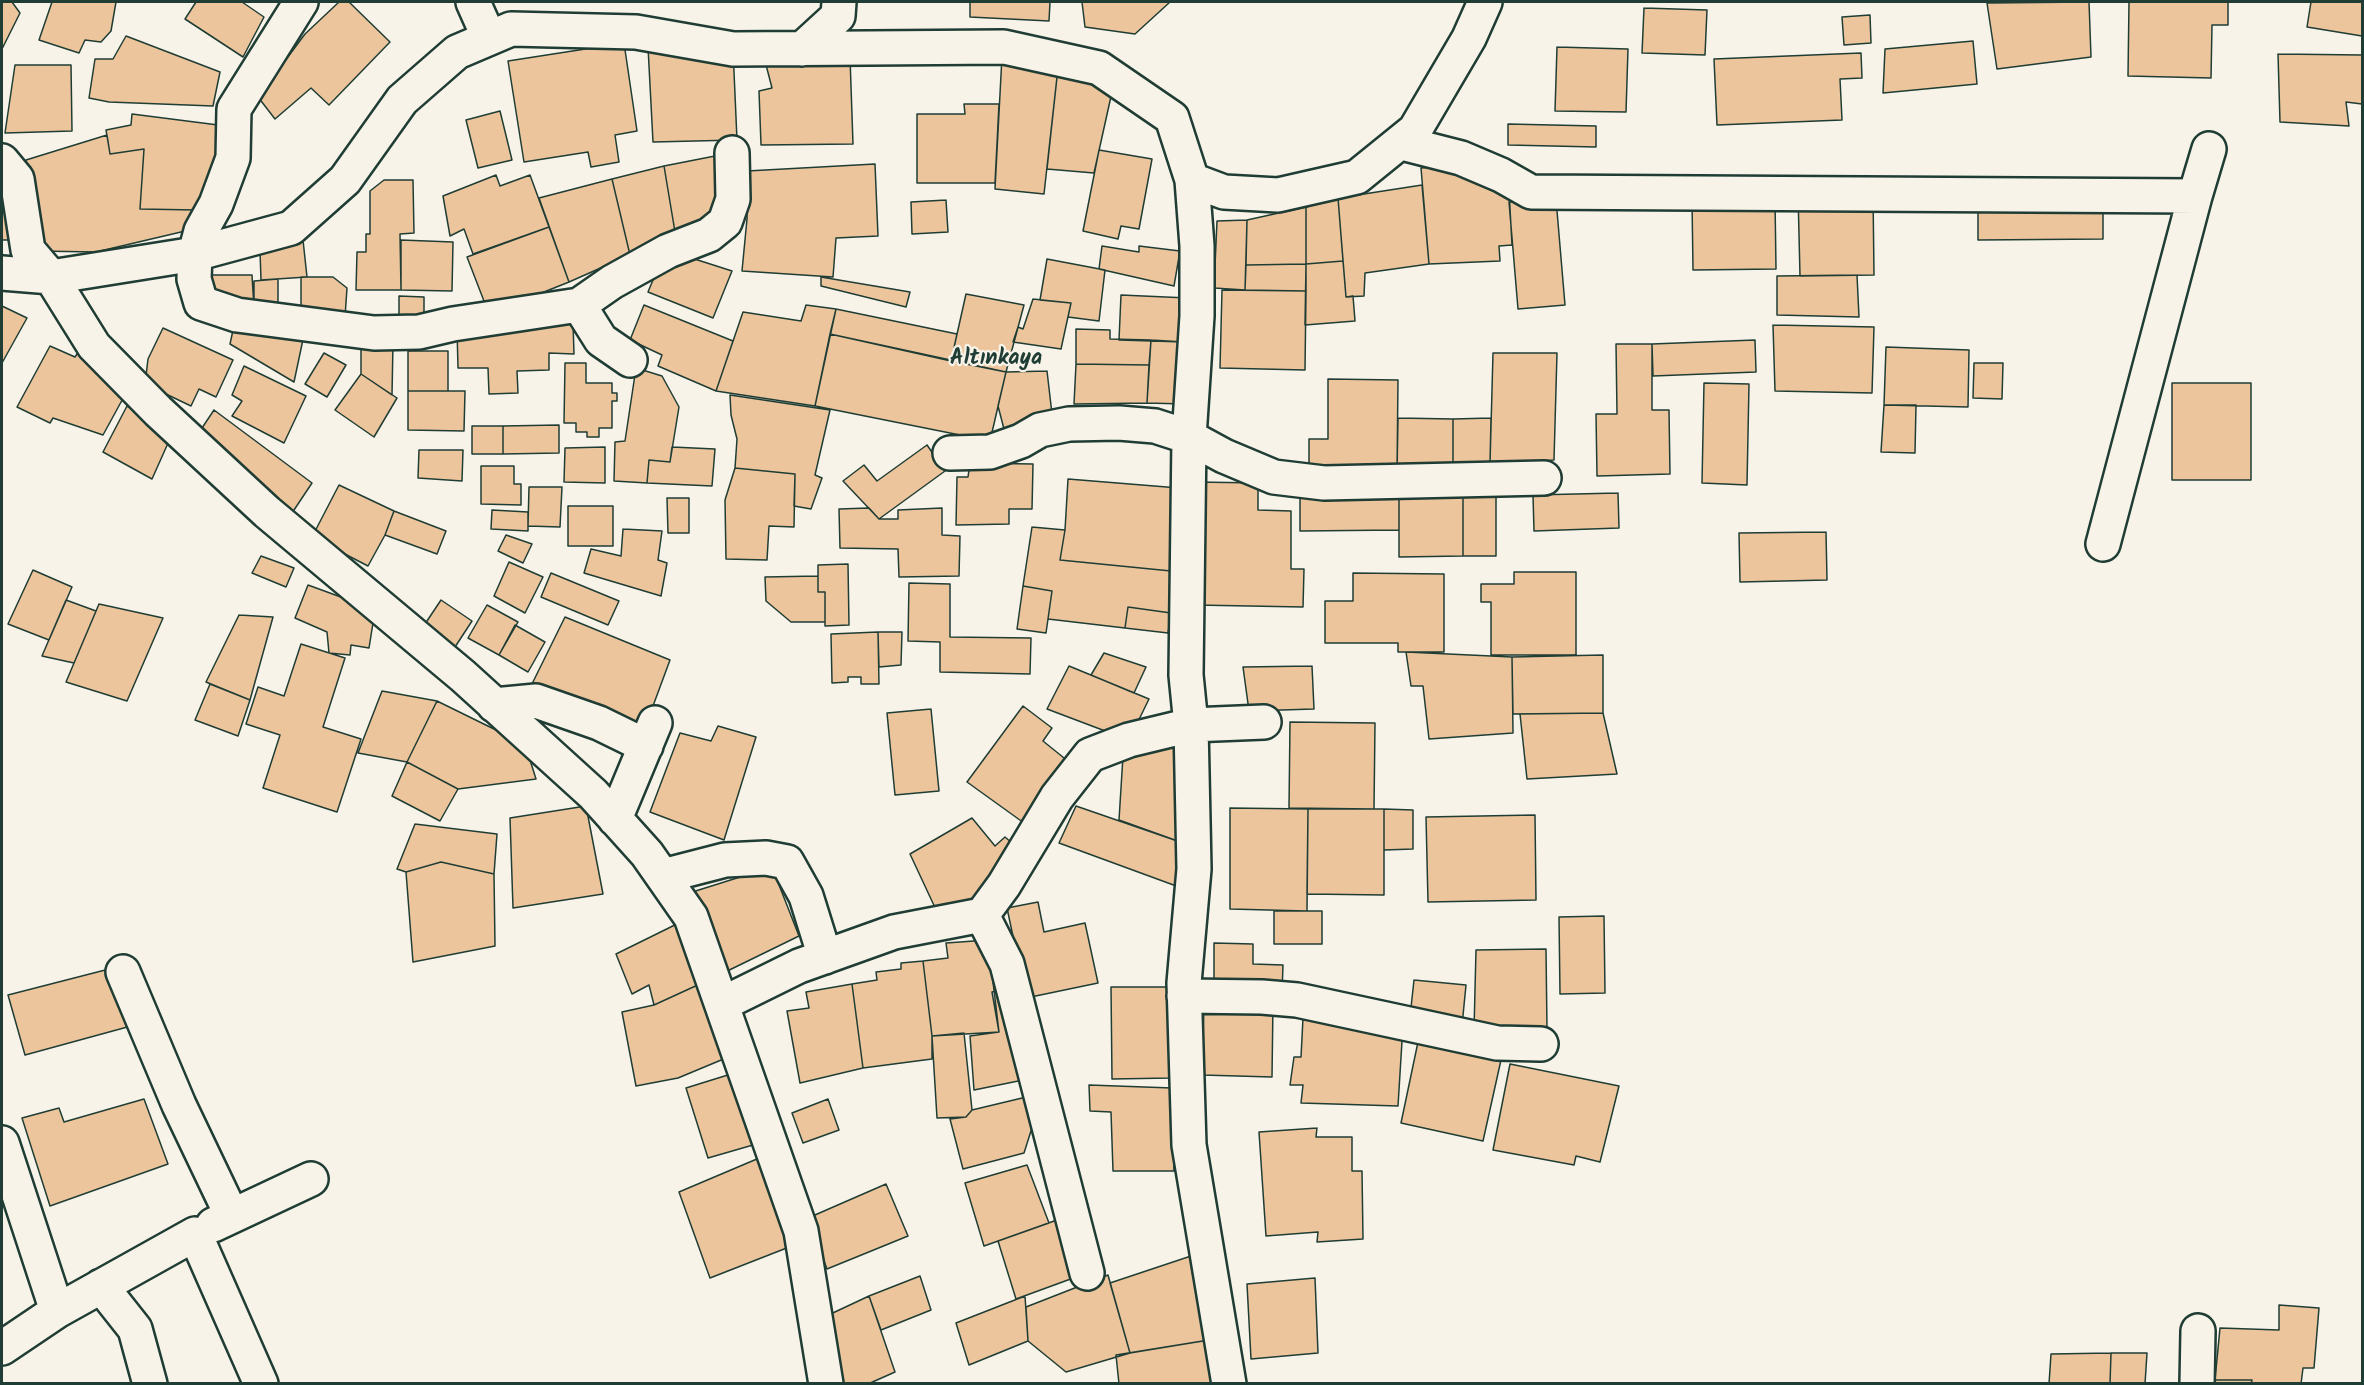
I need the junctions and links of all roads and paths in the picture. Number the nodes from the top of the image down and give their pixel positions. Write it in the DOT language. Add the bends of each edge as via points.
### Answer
graph roads {
  1 [pos="301,2"];
  2 [pos="473,2"];
  3 [pos="839,2"];
  4 [pos="1485,2"];
  5 [pos="489,38"];
  6 [pos="802,49"];
  7 [pos="1402,143"];
  8 [pos="2209,149"];
  9 [pos="732,153"];
  10 [pos="2,161"];
  11 [pos="1192,180"];
  12 [pos="2195,196"];
  13 [pos="195,254"];
  14 [pos="2,273"];
  15 [pos="51,278"];
  16 [pos="579,305"];
  17 [pos="630,360"];
  18 [pos="1189,437"];
  19 [pos="950,453"];
  20 [pos="1544,478"];
  21 [pos="2103,544"];
  22 [pos="494,705"];
  23 [pos="1264,722"];
  24 [pos="1191,725"];
  25 [pos="615,819"];
  26 [pos="663,876"];
  27 [pos="982,915"];
  28 [pos="825,957"];
  29 [pos="123,972"];
  30 [pos="1184,996"];
  31 [pos="722,1004"];
  32 [pos="1541,1044"];
  33 [pos="2,1143"];
  34 [pos="311,1179"];
  35 [pos="232,1216"];
  36 [pos="195,1233"];
  37 [pos="1086,1273"];
  38 [pos="101,1286"];
  39 [pos="57,1311"];
  40 [pos="2198,1331"];
  41 [pos="2,1348"];
  42 [pos="150,1383"];
  43 [pos="261,1383"];
  44 [pos="826,1383"];
  45 [pos="1229,1383"];
  46 [pos="2197,1383"];
  1 -- 13 [label="street" via="234,109 233,158"];
  2 -- 5 [label="street"];
  3 -- 6 [label="street" via="838,16"];
  4 -- 7 [label="street" via="1469,38 1415,130"];
  5 -- 6 [label="street" via="511,29 636,32 734,49"];
  5 -- 13 [label="street" via="457,52 402,100 345,180 291,228"];
  6 -- 11 [label="street" via="1004,47 1099,68 1172,118"];
  7 -- 11 [label="street" via="1357,177 1278,195 1224,192"];
  7 -- 12 [label="street" via="1461,158 1531,192"];
  8 -- 12 [label="street"];
  9 -- 16 [label="street" via="733,199 725,222 709,236 668,251"];
  10 -- 15 [label="street" via="17,179 28,250"];
  11 -- 18 [label="street" via="1197,316"];
  12 -- 21 [label="street"];
  13 -- 15 [label="street"];
  13 -- 16 [label="street" via="194,279 201,303 237,315 330,328 374,333 419,332"];
  14 -- 15 [label="street"];
  15 -- 22 [label="street" via="94,346 158,411 267,512"];
  16 -- 17 [label="street" via="601,340"];
  18 -- 19 [label="street" via="1155,426 1069,424 1040,430 990,452"];
  18 -- 20 [label="street" via="1274,477 1324,483"];
  18 -- 24 [label="street" via="1186,675"];
  22 -- 25 [label="street" via="593,794"];
  22 -- 25 [label="street" via="536,701 599,723 650,734"];
  23 -- 24 [label="street"];
  24 -- 27 [label="street" via="1129,740 1090,756 1057,797"];
  24 -- 30 [label="street" via="1194,868"];
  25 -- 26 [label="street"];
  26 -- 28 [label="street" via="725,860 766,858 787,862 806,896"];
  26 -- 31 [label="street" via="691,917"];
  27 -- 28 [label="street" via="894,932"];
  27 -- 37 [label="street" via="1007,964"];
  28 -- 31 [label="street"];
  29 -- 35 [label="street" via="179,1105"];
  30 -- 32 [label="street" via="1297,1000 1497,1043"];
  30 -- 45 [label="street" via="1189,1145"];
  31 -- 44 [label="street" via="801,1232"];
  33 -- 39 [label="street"];
  34 -- 35 [label="street"];
  35 -- 36 [label="street"];
  36 -- 38 [label="street"];
  36 -- 43 [label="street"];
  38 -- 39 [label="street"];
  38 -- 42 [label="street" via="135,1329"];
  39 -- 41 [label="street"];
  40 -- 46 [label="street"];
}
